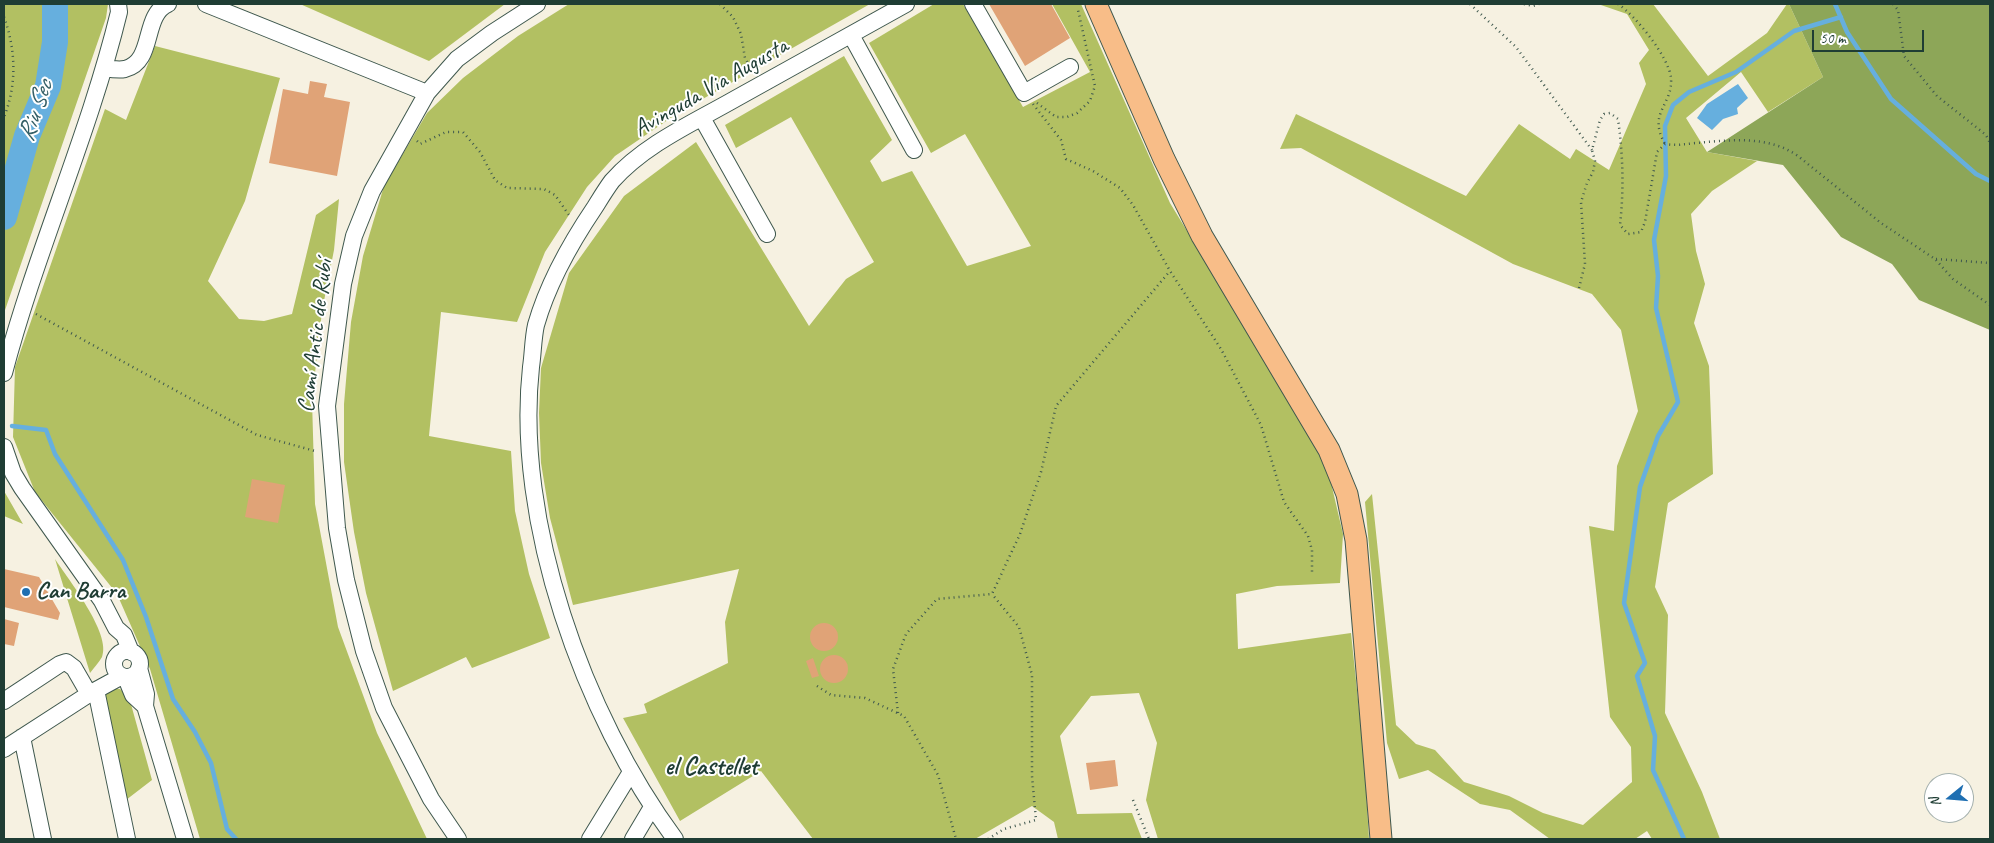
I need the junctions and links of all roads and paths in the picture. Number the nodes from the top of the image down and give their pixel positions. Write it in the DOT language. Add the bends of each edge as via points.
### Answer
graph roads {
  1 [pos="118,4"];
  2 [pos="132,4"];
  3 [pos="168,4"];
  4 [pos="206,4"];
  5 [pos="537,4"];
  6 [pos="720,4"];
  7 [pos="906,4"];
  8 [pos="973,4"];
  9 [pos="1077,4"];
  10 [pos="1096,4"];
  11 [pos="1470,4"];
  12 [pos="1524,4"];
  13 [pos="1538,4"];
  14 [pos="1618,4"];
  15 [pos="1893,4"];
  16 [pos="4,17"];
  17 [pos="851,35"];
  18 [pos="1070,67"];
  19 [pos="105,68"];
  20 [pos="760,85"];
  21 [pos="427,93"];
  22 [pos="1024,93"];
  23 [pos="4,117"];
  24 [pos="702,118"];
  25 [pos="402,133"];
  26 [pos="1990,143"];
  27 [pos="1665,144"];
  28 [pos="914,150"];
  29 [pos="1592,150"];
  30 [pos="579,230"];
  31 [pos="767,234"];
  32 [pos="1935,259"];
  33 [pos="1990,263"];
  34 [pos="1170,271"];
  35 [pos="1579,288"];
  36 [pos="1990,305"];
  37 [pos="24,307"];
  38 [pos="4,373"];
  39 [pos="4,447"];
  40 [pos="331,456"];
  41 [pos="1312,575"];
  42 [pos="992,594"];
  43 [pos="125,666"];
  44 [pos="817,686"];
  45 [pos="93,692"];
  46 [pos="4,701"];
  47 [pos="898,713"];
  48 [pos="22,737"];
  49 [pos="4,749"];
  50 [pos="631,772"];
  51 [pos="1133,800"];
  52 [pos="652,807"];
  53 [pos="43,839"];
  54 [pos="127,839"];
  55 [pos="185,839"];
  56 [pos="458,839"];
  57 [pos="590,839"];
  58 [pos="633,839"];
  59 [pos="675,839"];
  60 [pos="956,839"];
  61 [pos="988,839"];
  62 [pos="1149,839"];
  63 [pos="1382,839"];
  1 -- 19 [label="street" via="119,12"];
  2 -- 19 [label="street"];
  3 -- 19 [label="street" via="156,15 142,55 134,64 124,69"];
  4 -- 21 [label="street"];
  5 -- 21 [label="street, Camí Antic de Rubí" via="457,59"];
  6 -- 20 [label="path" via="733,17 741,34 745,58"];
  7 -- 17 [label="street, Avinguda Via Augusta"];
  8 -- 22 [label="street"];
  9 -- 22 [label="path" via="1095,86 1090,101 1077,113 1067,117 1056,116"];
  10 -- 63 [label="main road" via="1168,168 1206,244 1341,475 1356,547"];
  11 -- 29 [label="path" via="1516,47"];
  12 -- 13 [label="path"];
  14 -- 27 [label="path" via="1639,24 1665,62 1671,77 1657,126"];
  15 -- 26 [label="path" via="1898,10 1904,56 1931,89 1986,134"];
  16 -- 23 [label="path" via="13,55 13,78 11,99"];
  17 -- 20 [label="street, Avinguda Via Augusta"];
  17 -- 28 [label="street"];
  18 -- 22 [label="street"];
  19 -- 37 [label="street"];
  20 -- 24 [label="street, Avinguda Via Augusta"];
  21 -- 25 [label="street, Camí Antic de Rubí"];
  22 -- 34 [label="path" via="1061,140 1066,159 1120,188"];
  24 -- 30 [label="street, Avinguda Via Augusta" via="652,146 612,181"];
  24 -- 31 [label="street"];
  25 -- 30 [label="path" via="420,144 446,132 463,132 480,152 495,180 507,188 544,190 555,195"];
  25 -- 40 [label="street, Camí Antic de Rubí" via="372,191 354,236 343,284 327,406"];
  27 -- 29 [label="path" via="1657,152 1645,222 1640,232 1634,235 1628,234 1620,225 1623,158 1618,120 1610,113 1604,114 1600,120"];
  27 -- 32 [label="path" via="1675,146 1744,140 1787,148 1881,223"];
  29 -- 35 [label="path" via="1593,172 1581,202 1585,264"];
  30 -- 50 [label="street, Avinguda Via Augusta" via="554,275 536,327 528,394 530,454 539,518 568,630 597,704"];
  32 -- 33 [label="path"];
  32 -- 36 [label="path" via="1953,279"];
  34 -- 41 [label="path" via="1221,349 1260,425 1284,502 1308,536 1312,550"];
  34 -- 42 [label="path" via="1056,406 1041,472 1020,534"];
  37 -- 38 [label="street"];
  37 -- 40 [label="path" via="257,434"];
  39 -- 43 [label="street" via="22,488 102,601 116,628 124,635"];
  40 -- 56 [label="street, Camí Antic de Rubí" via="337,528 364,651 384,708 430,799"];
  42 -- 47 [label="path" via="937,599 906,634 893,669"];
  42 -- 61 [label="path" via="1020,627 1032,675 1032,776 1036,820 1004,829"];
  43 -- 45 [label="street" via="105,676"];
  43 -- 55 [label="street" via="146,694 145,706"];
  44 -- 47 [label="path" via="831,695 865,698"];
  45 -- 46 [label="street" via="66,662"];
  45 -- 48 [label="street"];
  45 -- 54 [label="street"];
  47 -- 60 [label="path" via="904,716 938,775"];
  48 -- 49 [label="street"];
  48 -- 53 [label="street"];
  50 -- 52 [label="street, Avinguda Via Augusta"];
  50 -- 57 [label="street"];
  51 -- 62 [label="path"];
  52 -- 58 [label="street"];
  52 -- 59 [label="street, Avinguda Via Augusta"];
}
